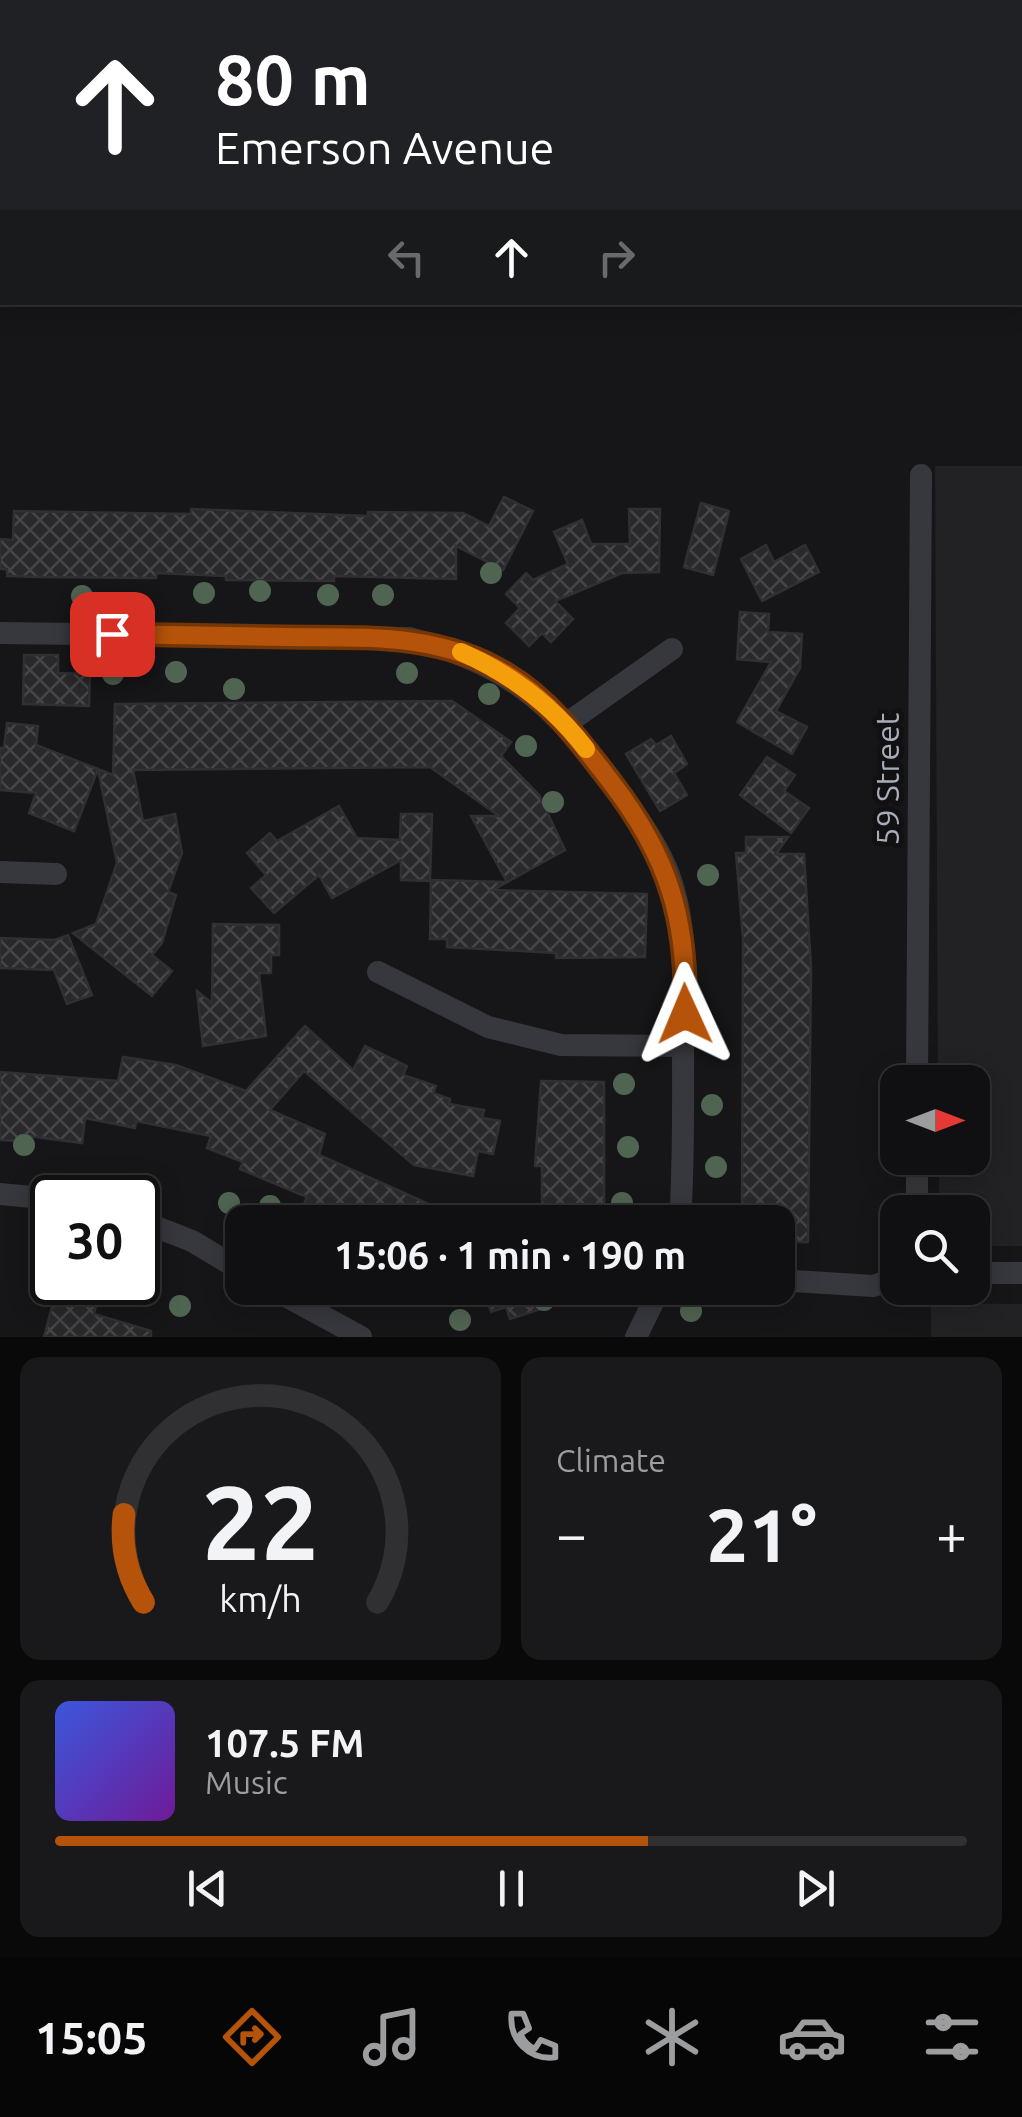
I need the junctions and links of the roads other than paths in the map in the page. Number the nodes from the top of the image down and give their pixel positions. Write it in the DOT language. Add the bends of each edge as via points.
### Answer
graph roads {
  1 [pos="921,475"];
  2 [pos="0,633"];
  3 [pos="672,650"];
  4 [pos="566,724"];
  5 [pos="0,872"];
  6 [pos="56,874"];
  7 [pos="378,972"];
  8 [pos="683,1046"];
  9 [pos="918,1065"];
  10 [pos="0,1194"];
  11 [pos="30,1196"];
  12 [pos="680,1205"];
  13 [pos="160,1229"];
  14 [pos="225,1261"];
  15 [pos="990,1273"];
  16 [pos="1022,1273"];
  17 [pos="795,1281"];
  18 [pos="880,1284"];
  19 [pos="302,1305"];
  20 [pos="652,1305"];
  21 [pos="361,1337"];
  22 [pos="636,1337"];
  1 -- 9 [label="street, 59 Street"];
  2 -- 4 [label="street" via="409,638 463,652 508,675"];
  3 -- 4 [label="street"];
  4 -- 8 [label="street" via="636,814 666,868 680,916"];
  5 -- 6 [label="street"];
  7 -- 8 [label="street" via="488,1026 561,1045"];
  8 -- 12 [label="street"];
  10 -- 11 [label="street"];
  13 -- 14 [label="street"];
  15 -- 16 [label="street"];
  17 -- 18 [label="street"];
  19 -- 21 [label="street"];
  20 -- 22 [label="street"];
}
